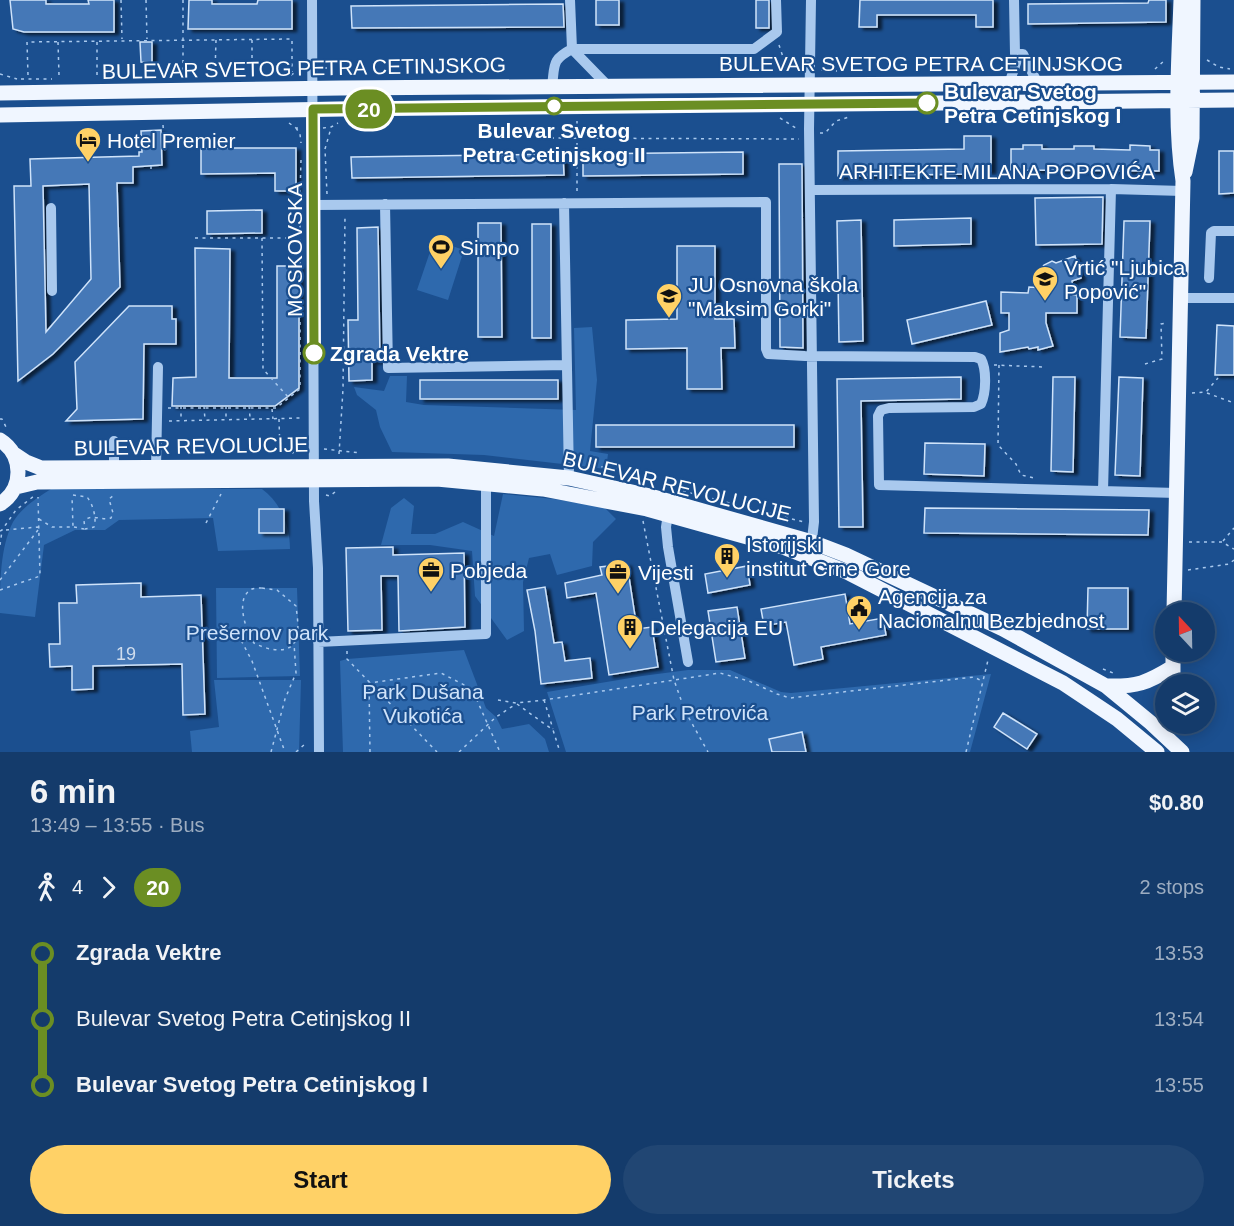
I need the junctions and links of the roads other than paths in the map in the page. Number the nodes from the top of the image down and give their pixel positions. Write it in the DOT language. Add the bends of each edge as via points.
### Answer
graph roads {
  1 [pos="312,0"];
  2 [pos="570,0"];
  3 [pos="776,0"];
  4 [pos="811,0"];
  5 [pos="1014,0"];
  6 [pos="1180,0"];
  7 [pos="1193,0"];
  8 [pos="572,49"];
  9 [pos="1021,54"];
  10 [pos="1186,82"];
  11 [pos="1234,82"];
  12 [pos="810,84"];
  13 [pos="1009,84"];
  14 [pos="1038,84"];
  15 [pos="552,86"];
  16 [pos="609,87"];
  17 [pos="313,88"];
  18 [pos="0,93"];
  19 [pos="1234,100"];
  20 [pos="1185,101"];
  21 [pos="809,104"];
  22 [pos="313,109"];
  23 [pos="0,116"];
  24 [pos="1183,186"];
  25 [pos="1111,189"];
  26 [pos="810,190"];
  27 [pos="564,203"];
  28 [pos="385,204"];
  29 [pos="313,206"];
  30 [pos="51,208"];
  31 [pos="1234,231"];
  32 [pos="1209,278"];
  33 [pos="52,291"];
  34 [pos="1181,298"];
  35 [pos="1234,298"];
  36 [pos="812,356"];
  37 [pos="567,365"];
  38 [pos="158,367"];
  39 [pos="2,437"];
  40 [pos="110,441"];
  41 [pos="14,454"];
  42 [pos="111,468"];
  43 [pos="156,468"];
  44 [pos="569,471"];
  45 [pos="314,473"];
  46 [pos="486,483"];
  47 [pos="16,486"];
  48 [pos="1102,491"];
  49 [pos="1177,493"];
  50 [pos="0,504"];
  51 [pos="667,521"];
  52 [pos="811,549"];
  53 [pos="1174,602"];
  54 [pos="318,642"];
  55 [pos="688,662"];
  56 [pos="1173,662"];
  57 [pos="1173,667"];
  58 [pos="1173,674"];
  59 [pos="1106,686"];
  60 [pos="1175,741"];
  61 [pos="319,752"];
  62 [pos="1156,752"];
  1 -- 17 [label="street, MOSKOVSKA"];
  2 -- 8 [label="street"];
  3 -- 8 [label="street, BULEVAR SVETOG PETRA CETINJSKOG" via="776,32 754,49"];
  4 -- 12 [label="street"];
  5 -- 9 [label="street" via="1014,54"];
  6 -- 10 [label="main road"];
  7 -- 10 [label="main road"];
  8 -- 15 [label="street" via="556,61"];
  8 -- 16 [label="street"];
  9 -- 13 [label="street"];
  9 -- 14 [label="street"];
  10 -- 11 [label="main road, BULEVAR SVETOG PETRA CETINJSKOG"];
  10 -- 14 [label="main road, BULEVAR SVETOG PETRA CETINJSKOG"];
  10 -- 20 [label="main road"];
  12 -- 13 [label="main road, BULEVAR SVETOG PETRA CETINJSKOG"];
  12 -- 16 [label="main road, BULEVAR SVETOG PETRA CETINJSKOG"];
  12 -- 21 [label="street"];
  13 -- 14 [label="main road, BULEVAR SVETOG PETRA CETINJSKOG"];
  15 -- 16 [label="main road, BULEVAR SVETOG PETRA CETINJSKOG"];
  15 -- 17 [label="main road, BULEVAR SVETOG PETRA CETINJSKOG"];
  17 -- 18 [label="main road, BULEVAR SVETOG PETRA CETINJSKOG"];
  17 -- 22 [label="street, MOSKOVSKA"];
  19 -- 20 [label="main road, BULEVAR SVETOG PETRA CETINJSKOG"];
  20 -- 21 [label="main road, BULEVAR SVETOG PETRA CETINJSKOG"];
  20 -- 24 [label="main road" via="1192,138"];
  21 -- 22 [label="main road, BULEVAR SVETOG PETRA CETINJSKOG"];
  21 -- 26 [label="street"];
  22 -- 23 [label="main road, BULEVAR SVETOG PETRA CETINJSKOG"];
  22 -- 29 [label="street, MOSKOVSKA"];
  24 -- 25 [label="street, ARHITEKTE MILANA POPOVIĆA"];
  24 -- 34 [label="main road"];
  25 -- 26 [label="street, ARHITEKTE MILANA POPOVIĆA"];
  25 -- 48 [label="street"];
  26 -- 36 [label="street"];
  27 -- 28 [label="street"];
  27 -- 36 [label="street" via="766,202 767,351 771,355"];
  27 -- 37 [label="street"];
  28 -- 29 [label="street"];
  28 -- 37 [label="street" via="388,368"];
  29 -- 45 [label="street, MOSKOVSKA"];
  30 -- 33 [label="street"];
  31 -- 32 [label="street" via="1211,233"];
  34 -- 35 [label="street"];
  34 -- 49 [label="main road"];
  36 -- 48 [label="street" via="975,357 982,362 981,404 881,410 879,486"];
  36 -- 52 [label="street"];
  37 -- 44 [label="street"];
  38 -- 43 [label="street"];
  39 -- 41 [label="main road, BULEVAR REVOLUCIJE"];
  40 -- 42 [label="street"];
  41 -- 42 [label="main road, BULEVAR REVOLUCIJE" via="41,468"];
  41 -- 47 [label="main road" via="18,467"];
  42 -- 43 [label="main road, BULEVAR REVOLUCIJE"];
  43 -- 45 [label="main road, BULEVAR REVOLUCIJE"];
  44 -- 45 [label="main road, BULEVAR REVOLUCIJE" via="448,466"];
  44 -- 52 [label="main road, BULEVAR REVOLUCIJE"];
  45 -- 46 [label="main road, BULEVAR REVOLUCIJE"];
  45 -- 47 [label="main road, BULEVAR REVOLUCIJE" via="37,482"];
  45 -- 54 [label="street, MOSKOVSKA"];
  46 -- 51 [label="main road, BULEVAR REVOLUCIJE" via="587,496"];
  46 -- 54 [label="street" via="486,634"];
  47 -- 50 [label="main road"];
  48 -- 49 [label="street"];
  49 -- 53 [label="main road"];
  51 -- 52 [label="main road, BULEVAR REVOLUCIJE" via="719,528"];
  51 -- 55 [label="street"];
  52 -- 59 [label="main road, BULEVAR REVOLUCIJE" via="846,555 1003,629"];
  52 -- 62 [label="main road, BULEVAR REVOLUCIJE" via="847,572 1063,683 1117,719"];
  54 -- 61 [label="street, MOSKOVSKA"];
  56 -- 57 [label="main road"];
  57 -- 58 [label="main road"];
  57 -- 59 [label="main road" via="1141,684"];
  59 -- 60 [label="main road, BULEVAR REVOLUCIJE"];
}
